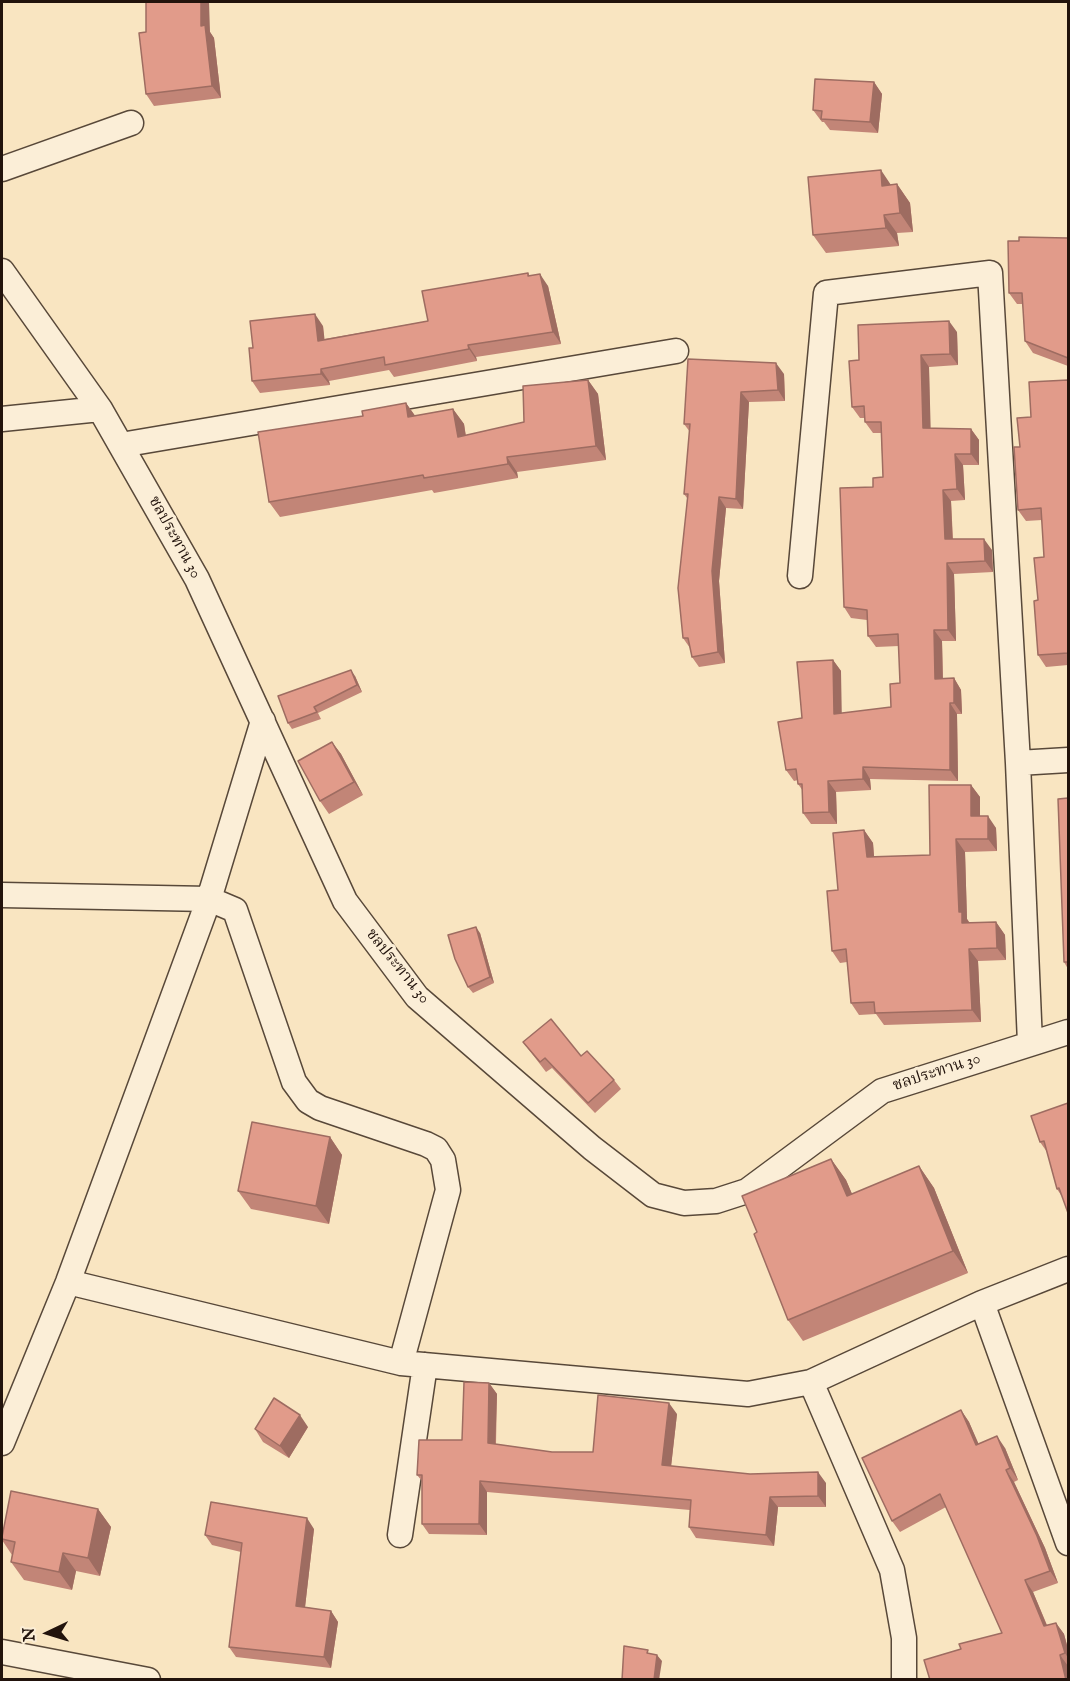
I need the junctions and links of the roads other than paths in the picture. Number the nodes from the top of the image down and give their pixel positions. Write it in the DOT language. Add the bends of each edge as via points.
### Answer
graph roads {
  1 [pos="131,123"];
  2 [pos="2,169"];
  3 [pos="2,270"];
  4 [pos="676,351"];
  5 [pos="100,409"];
  6 [pos="2,419"];
  7 [pos="121,446"];
  8 [pos="800,576"];
  9 [pos="263,721"];
  10 [pos="1068,760"];
  11 [pos="1018,763"];
  12 [pos="2,895"];
  13 [pos="209,899"];
  14 [pos="1068,1032"];
  15 [pos="1030,1043"];
  16 [pos="1068,1269"];
  17 [pos="68,1282"];
  18 [pos="982,1303"];
  19 [pos="401,1363"];
  20 [pos="425,1365"];
  21 [pos="811,1382"];
  22 [pos="2,1443"];
  23 [pos="400,1535"];
  24 [pos="1068,1544"];
  25 [pos="2,1652"];
  26 [pos="148,1680"];
  27 [pos="904,1680"];
  1 -- 2 [label="street"];
  3 -- 5 [label="street, ชลประทาน 30"];
  4 -- 7 [label="street"];
  5 -- 6 [label="street"];
  5 -- 7 [label="street, ชลประทาน 30"];
  7 -- 9 [label="street, ชลประทาน 30" via="197,579"];
  8 -- 11 [label="street" via="826,293 990,273"];
  9 -- 13 [label="street"];
  9 -- 15 [label="street, ชลประทาน 30" via="345,901 417,997 592,1148 653,1195 684,1203 716,1201 747,1191 882,1092"];
  10 -- 11 [label="street"];
  11 -- 15 [label="street"];
  12 -- 13 [label="street"];
  13 -- 17 [label="street"];
  13 -- 19 [label="street" via="235,910 294,1082 302,1094 320,1108 426,1144 436,1149 443,1160 448,1190"];
  14 -- 15 [label="street, ชลประทาน 30"];
  16 -- 18 [label="street"];
  17 -- 19 [label="street"];
  17 -- 22 [label="street"];
  18 -- 21 [label="street"];
  18 -- 24 [label="street"];
  19 -- 20 [label="street"];
  20 -- 21 [label="street" via="748,1395"];
  20 -- 23 [label="street"];
  21 -- 27 [label="street" via="892,1570 904,1638"];
  25 -- 26 [label="street"];
}
